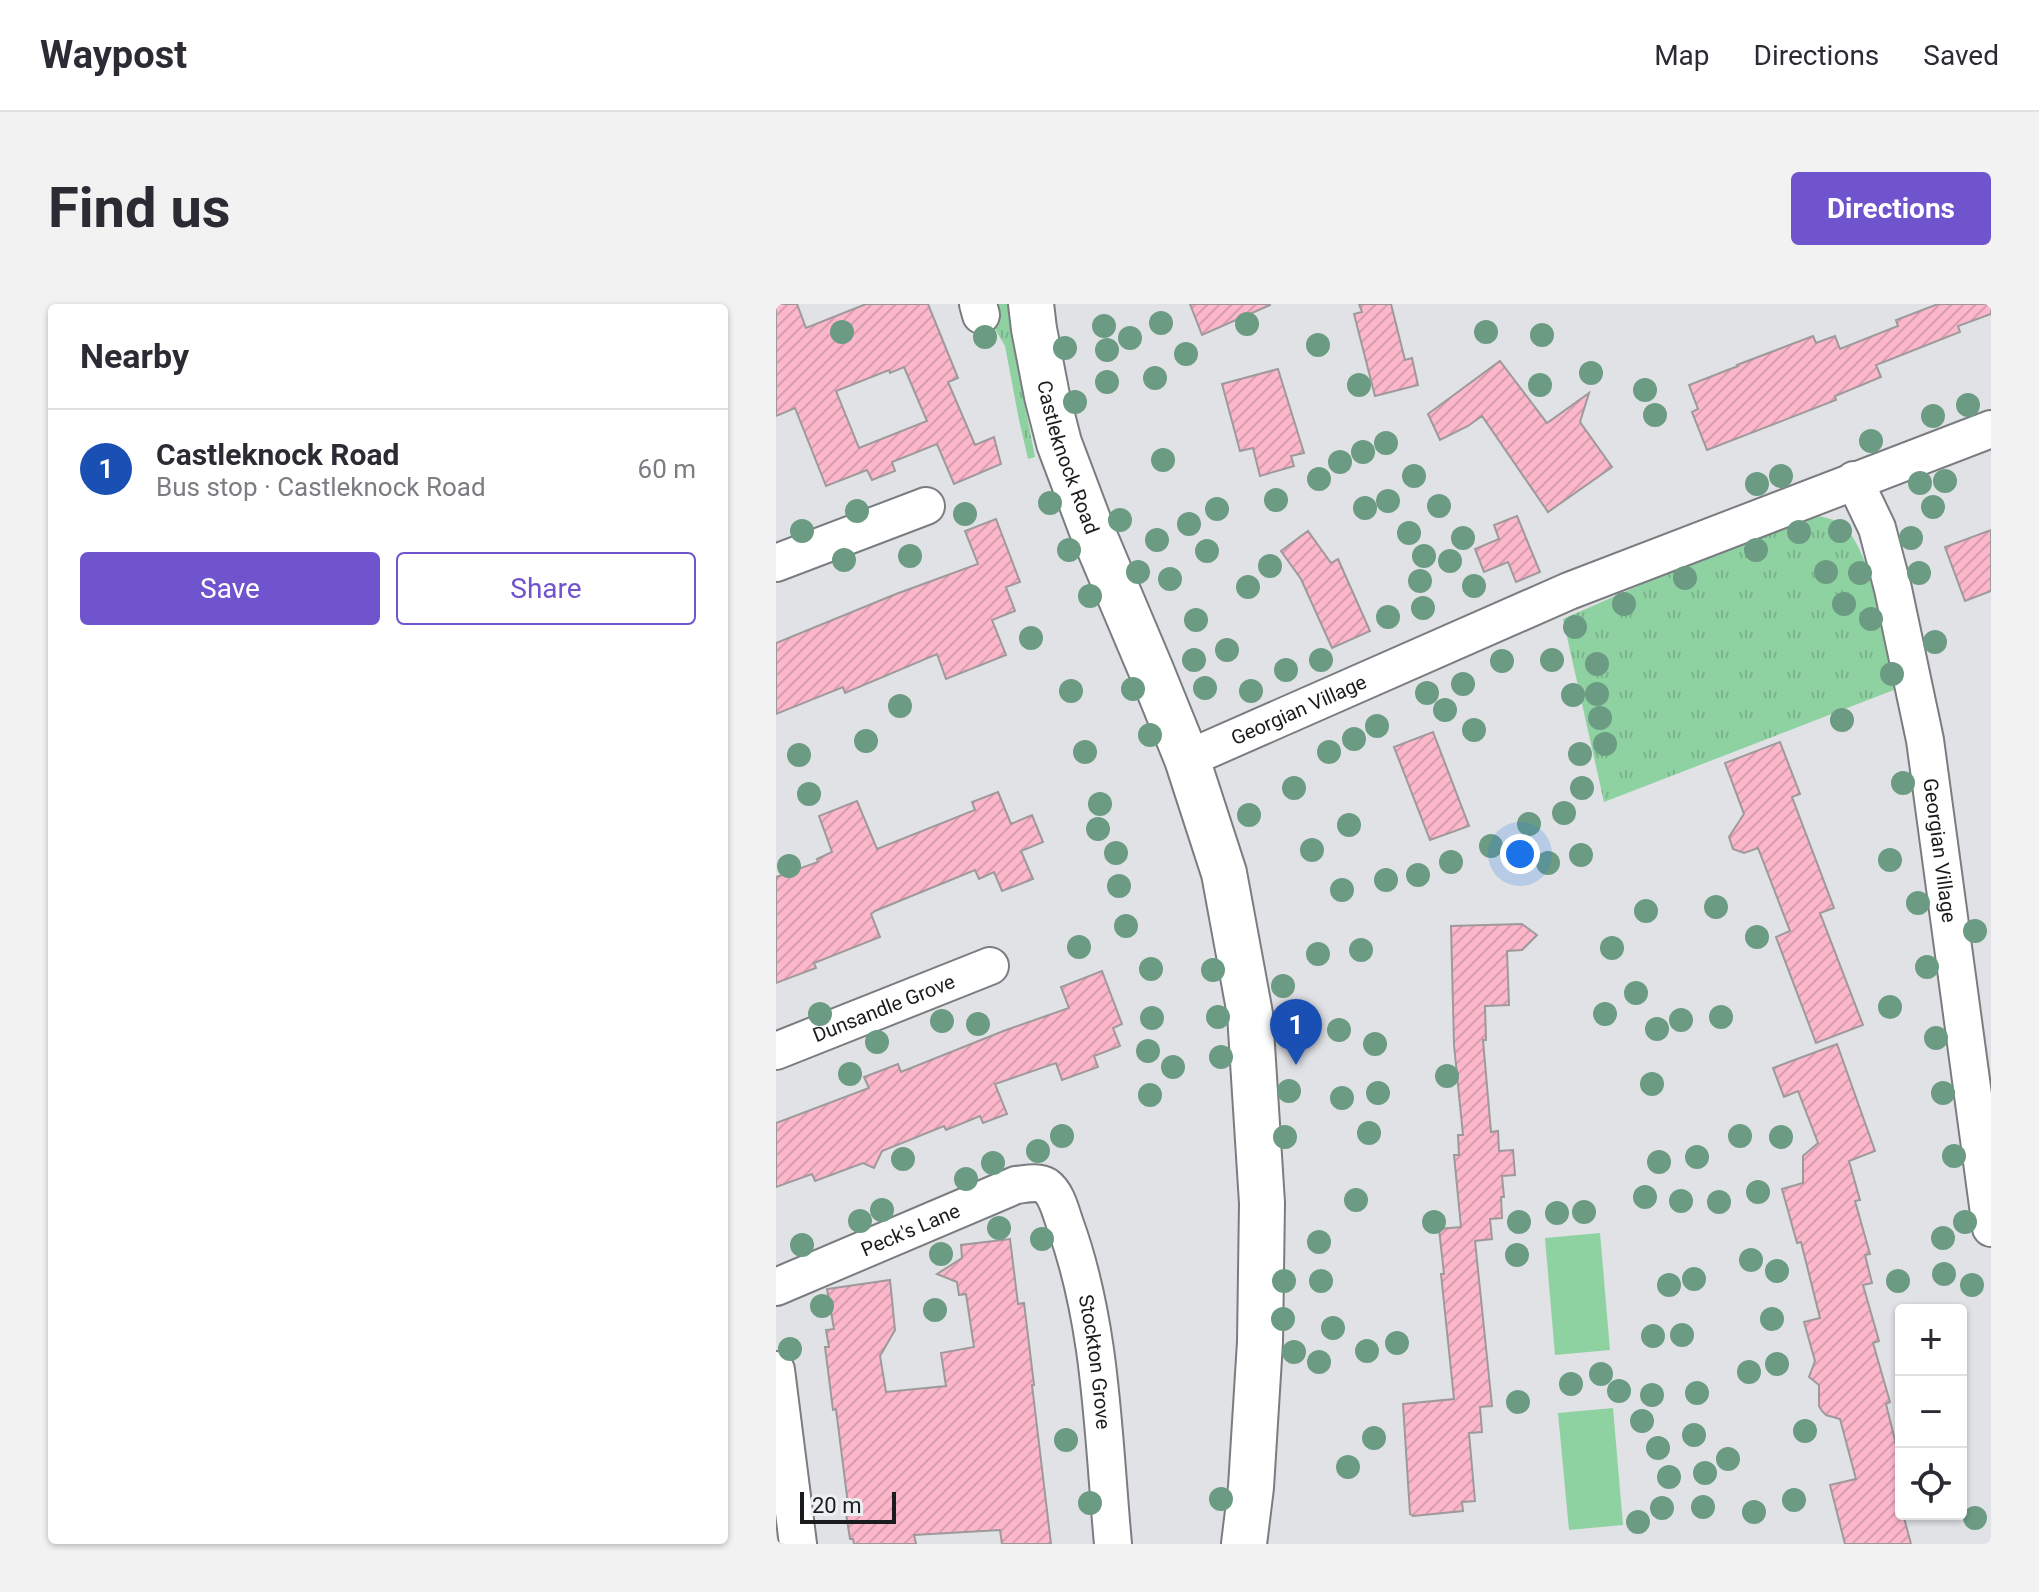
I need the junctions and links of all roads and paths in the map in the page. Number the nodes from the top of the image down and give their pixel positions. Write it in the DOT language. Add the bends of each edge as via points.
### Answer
graph roads {
  1 [pos="1031,304"];
  2 [pos="1991,429"];
  3 [pos="1854,480"];
  4 [pos="926,506"];
  5 [pos="776,563"];
  6 [pos="1187,759"];
  7 [pos="990,966"];
  8 [pos="776,1051"];
  9 [pos="1047,1187"];
  10 [pos="1991,1228"];
  11 [pos="776,1287"];
  12 [pos="776,1370"];
  13 [pos="798,1544"];
  14 [pos="1113,1544"];
  15 [pos="1244,1544"];
  1 -- 6 [label="main road, Castleknock Road" via="1059,443"];
  2 -- 3 [label="street, Georgian Village"];
  3 -- 6 [label="street, Georgian Village" via="1569,591"];
  3 -- 10 [label="street, Georgian Village" via="1877,528 1925,740"];
  4 -- 5 [label="street"];
  6 -- 15 [label="main road, Castleknock Road" via="1231,903 1256,1086 1262,1203 1260,1342"];
  7 -- 8 [label="street, Dunsandle Grove"];
  9 -- 11 [label="street, Peck's Lane" via="1016,1185"];
  9 -- 14 [label="street, Stockton Grove" via="1078,1260 1092,1329"];
  12 -- 13 [label="street"];
}
